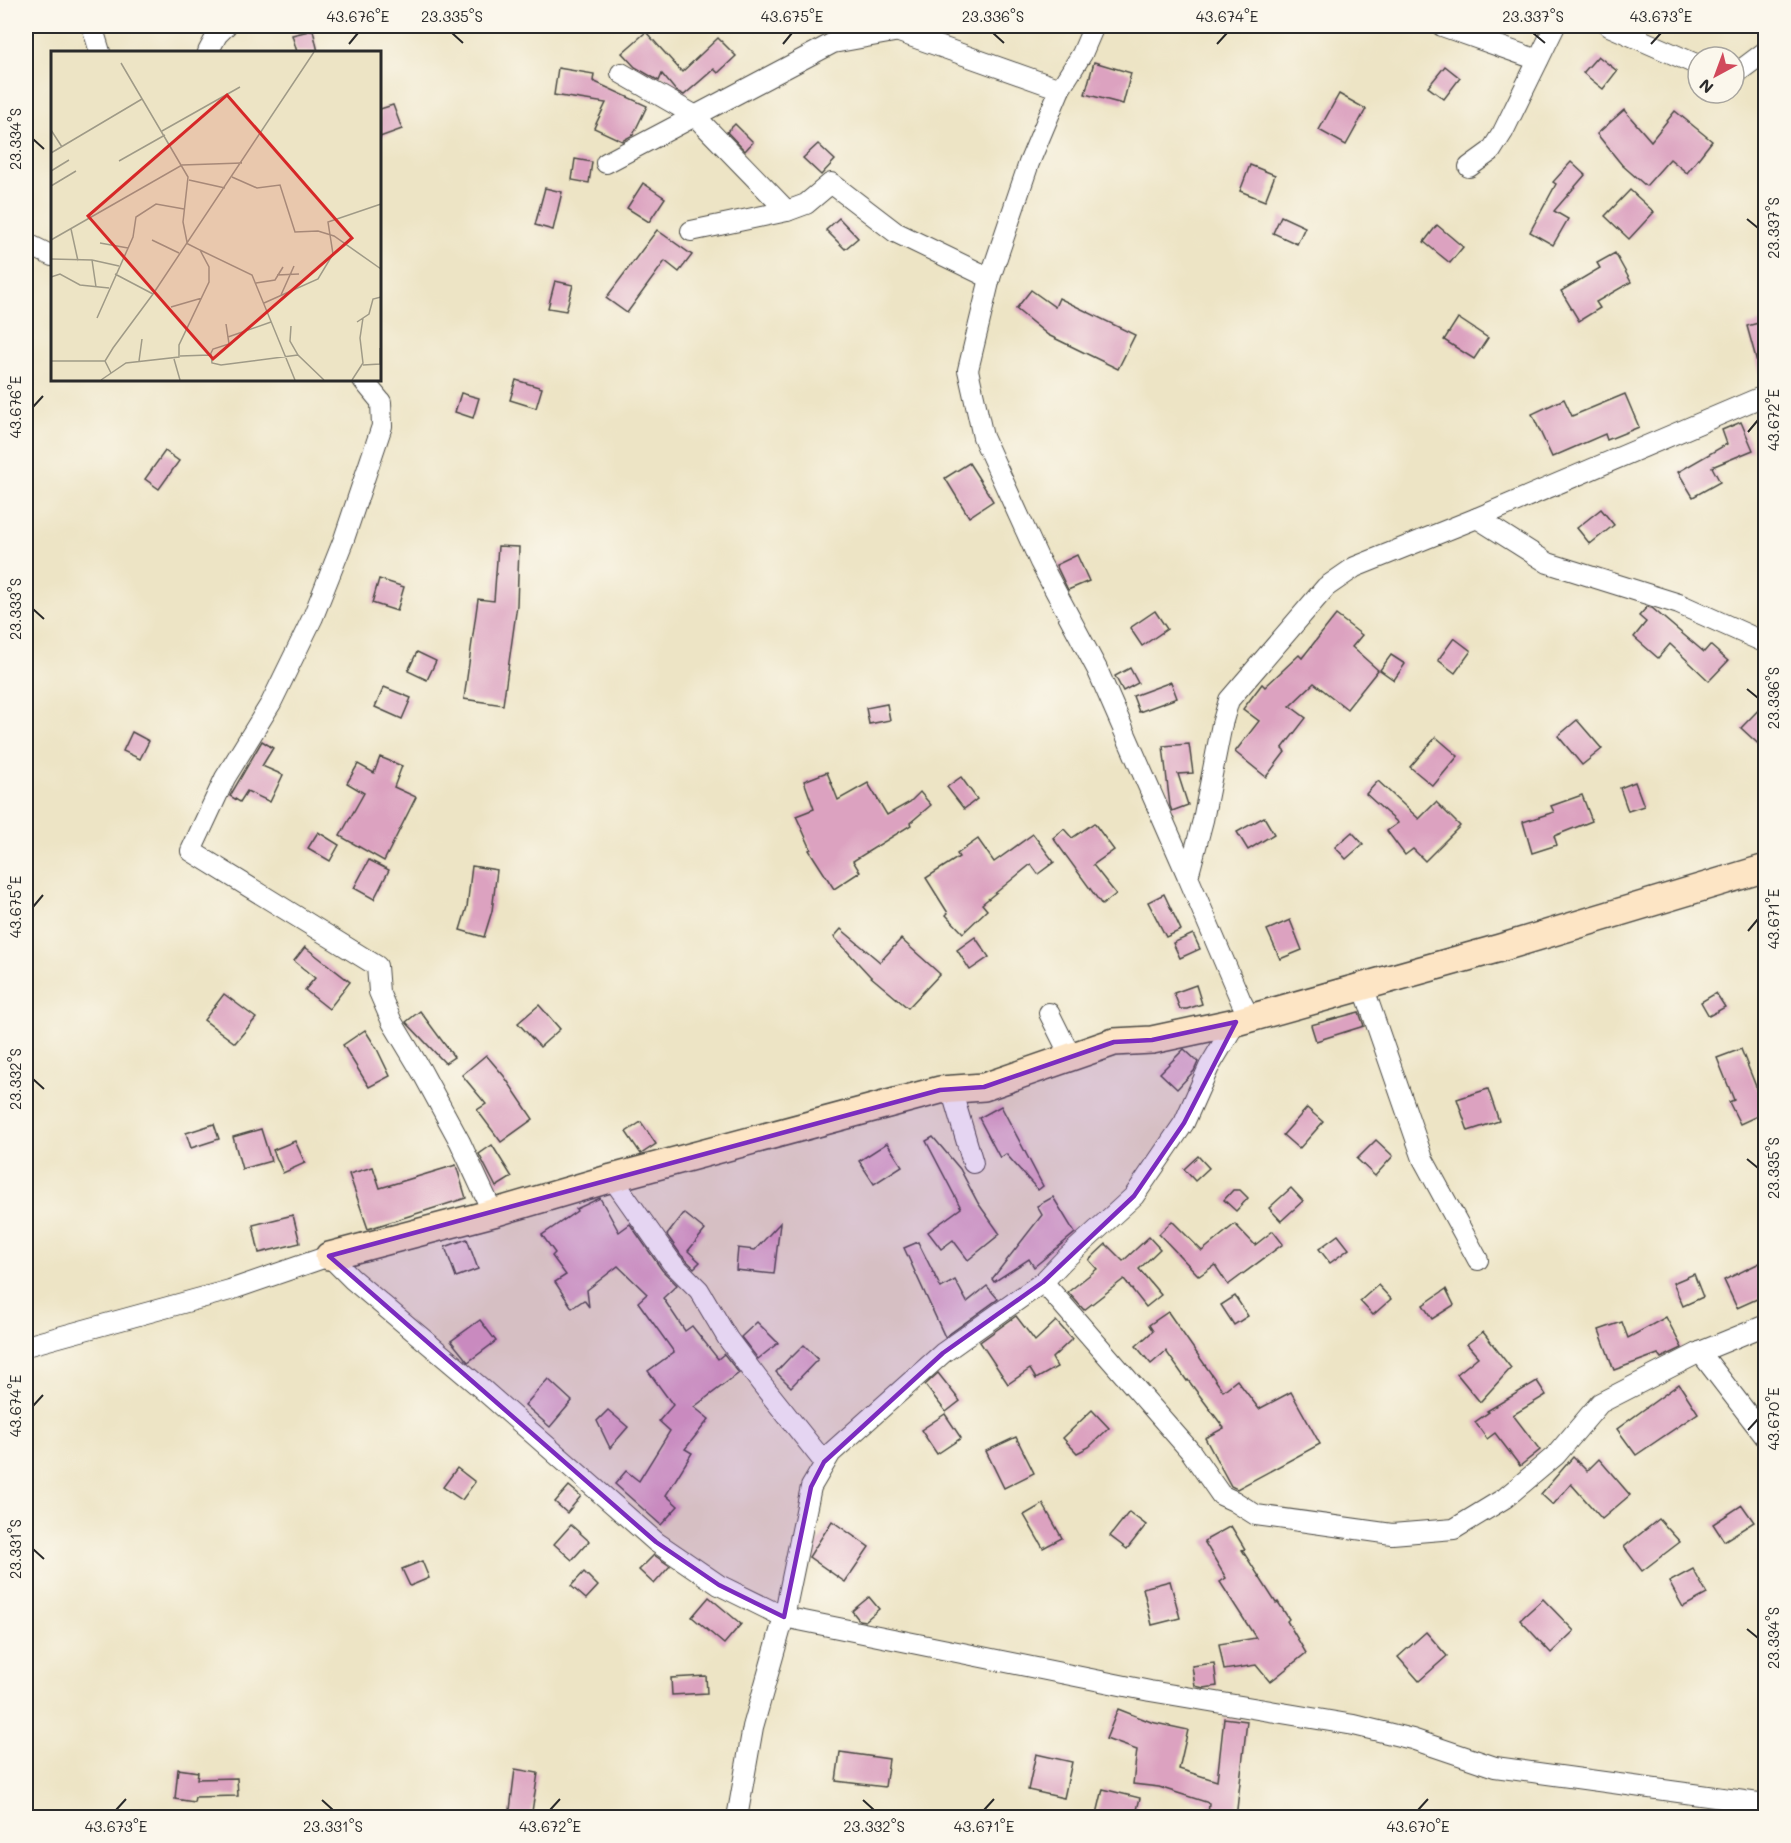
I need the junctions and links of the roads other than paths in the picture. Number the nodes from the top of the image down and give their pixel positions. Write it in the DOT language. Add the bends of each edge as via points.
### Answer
graph roads {
  1 [pos="92,26"];
  2 [pos="226,26"];
  3 [pos="1094,26"];
  4 [pos="1442,26"];
  5 [pos="1556,26"];
  6 [pos="1609,26"];
  7 [pos="887,29"];
  8 [pos="100,51"];
  9 [pos="208,51"];
  10 [pos="1766,51"];
  11 [pos="1538,60"];
  12 [pos="1686,60"];
  13 [pos="1746,66"];
  14 [pos="621,74"];
  15 [pos="1060,89"];
  16 [pos="694,115"];
  17 [pos="606,163"];
  18 [pos="1469,167"];
  19 [pos="787,211"];
  20 [pos="691,231"];
  21 [pos="26,243"];
  22 [pos="51,256"];
  23 [pos="990,278"];
  24 [pos="364,381"];
  25 [pos="1766,395"];
  26 [pos="1477,518"];
  27 [pos="1766,643"];
  28 [pos="1766,868"];
  29 [pos="1188,877"];
  30 [pos="1363,986"];
  31 [pos="1049,1013"];
  32 [pos="1243,1020"];
  33 [pos="1071,1057"];
  34 [pos="951,1089"];
  35 [pos="973,1163"];
  36 [pos="612,1178"];
  37 [pos="493,1213"];
  38 [pos="329,1256"];
  39 [pos="1478,1260"];
  40 [pos="1043,1282"];
  41 [pos="1766,1326"];
  42 [pos="26,1346"];
  43 [pos="1700,1352"];
  44 [pos="1766,1438"];
  45 [pos="824,1462"];
  46 [pos="784,1617"];
  47 [pos="1766,1804"];
  48 [pos="737,1818"];
  1 -- 8 [label="street"];
  2 -- 9 [label="street"];
  3 -- 15 [label="street"];
  4 -- 11 [label="street"];
  5 -- 11 [label="street"];
  6 -- 12 [label="street"];
  7 -- 15 [label="street"];
  7 -- 16 [label="street" via="833,43"];
  10 -- 13 [label="street"];
  11 -- 18 [label="street" via="1491,151"];
  14 -- 16 [label="street"];
  15 -- 23 [label="street" via="1029,163"];
  16 -- 17 [label="street"];
  16 -- 19 [label="street"];
  19 -- 20 [label="street"];
  19 -- 23 [label="street" via="806,204 831,183 895,232"];
  21 -- 22 [label="street"];
  23 -- 29 [label="street" via="969,370 983,437 1040,562 1097,669"];
  24 -- 37 [label="street" via="381,402 382,426 344,539 313,617 271,703 225,778 191,851 377,966 379,992 392,1022 454,1132"];
  25 -- 26 [label="street"];
  26 -- 27 [label="street" via="1548,563 1679,604"];
  26 -- 29 [label="street" via="1354,567 1326,587 1228,700"];
  28 -- 30 [label="street"];
  29 -- 32 [label="street" via="1241,1000"];
  30 -- 32 [label="street"];
  30 -- 39 [label="street" via="1423,1159"];
  31 -- 33 [label="street"];
  32 -- 33 [label="street" via="1152,1040 1114,1042"];
  32 -- 40 [label="street" via="1209,1067 1184,1124 1134,1196"];
  33 -- 34 [label="street" via="984,1087"];
  34 -- 35 [label="street"];
  34 -- 36 [label="street"];
  36 -- 37 [label="street"];
  36 -- 45 [label="street" via="672,1263 699,1290 754,1374"];
  37 -- 38 [label="street"];
  38 -- 42 [label="street" via="230,1290"];
  38 -- 46 [label="street" via="656,1542 719,1585"];
  40 -- 43 [label="street" via="1191,1452 1221,1495 1256,1515 1392,1534 1454,1529 1505,1498 1556,1455 1600,1403"];
  40 -- 45 [label="street" via="943,1353"];
  41 -- 43 [label="street"];
  43 -- 44 [label="street"];
  45 -- 46 [label="street" via="811,1487"];
  46 -- 47 [label="street" via="1150,1691 1354,1725 1412,1739 1495,1767"];
  46 -- 48 [label="street" via="753,1727"];
}
